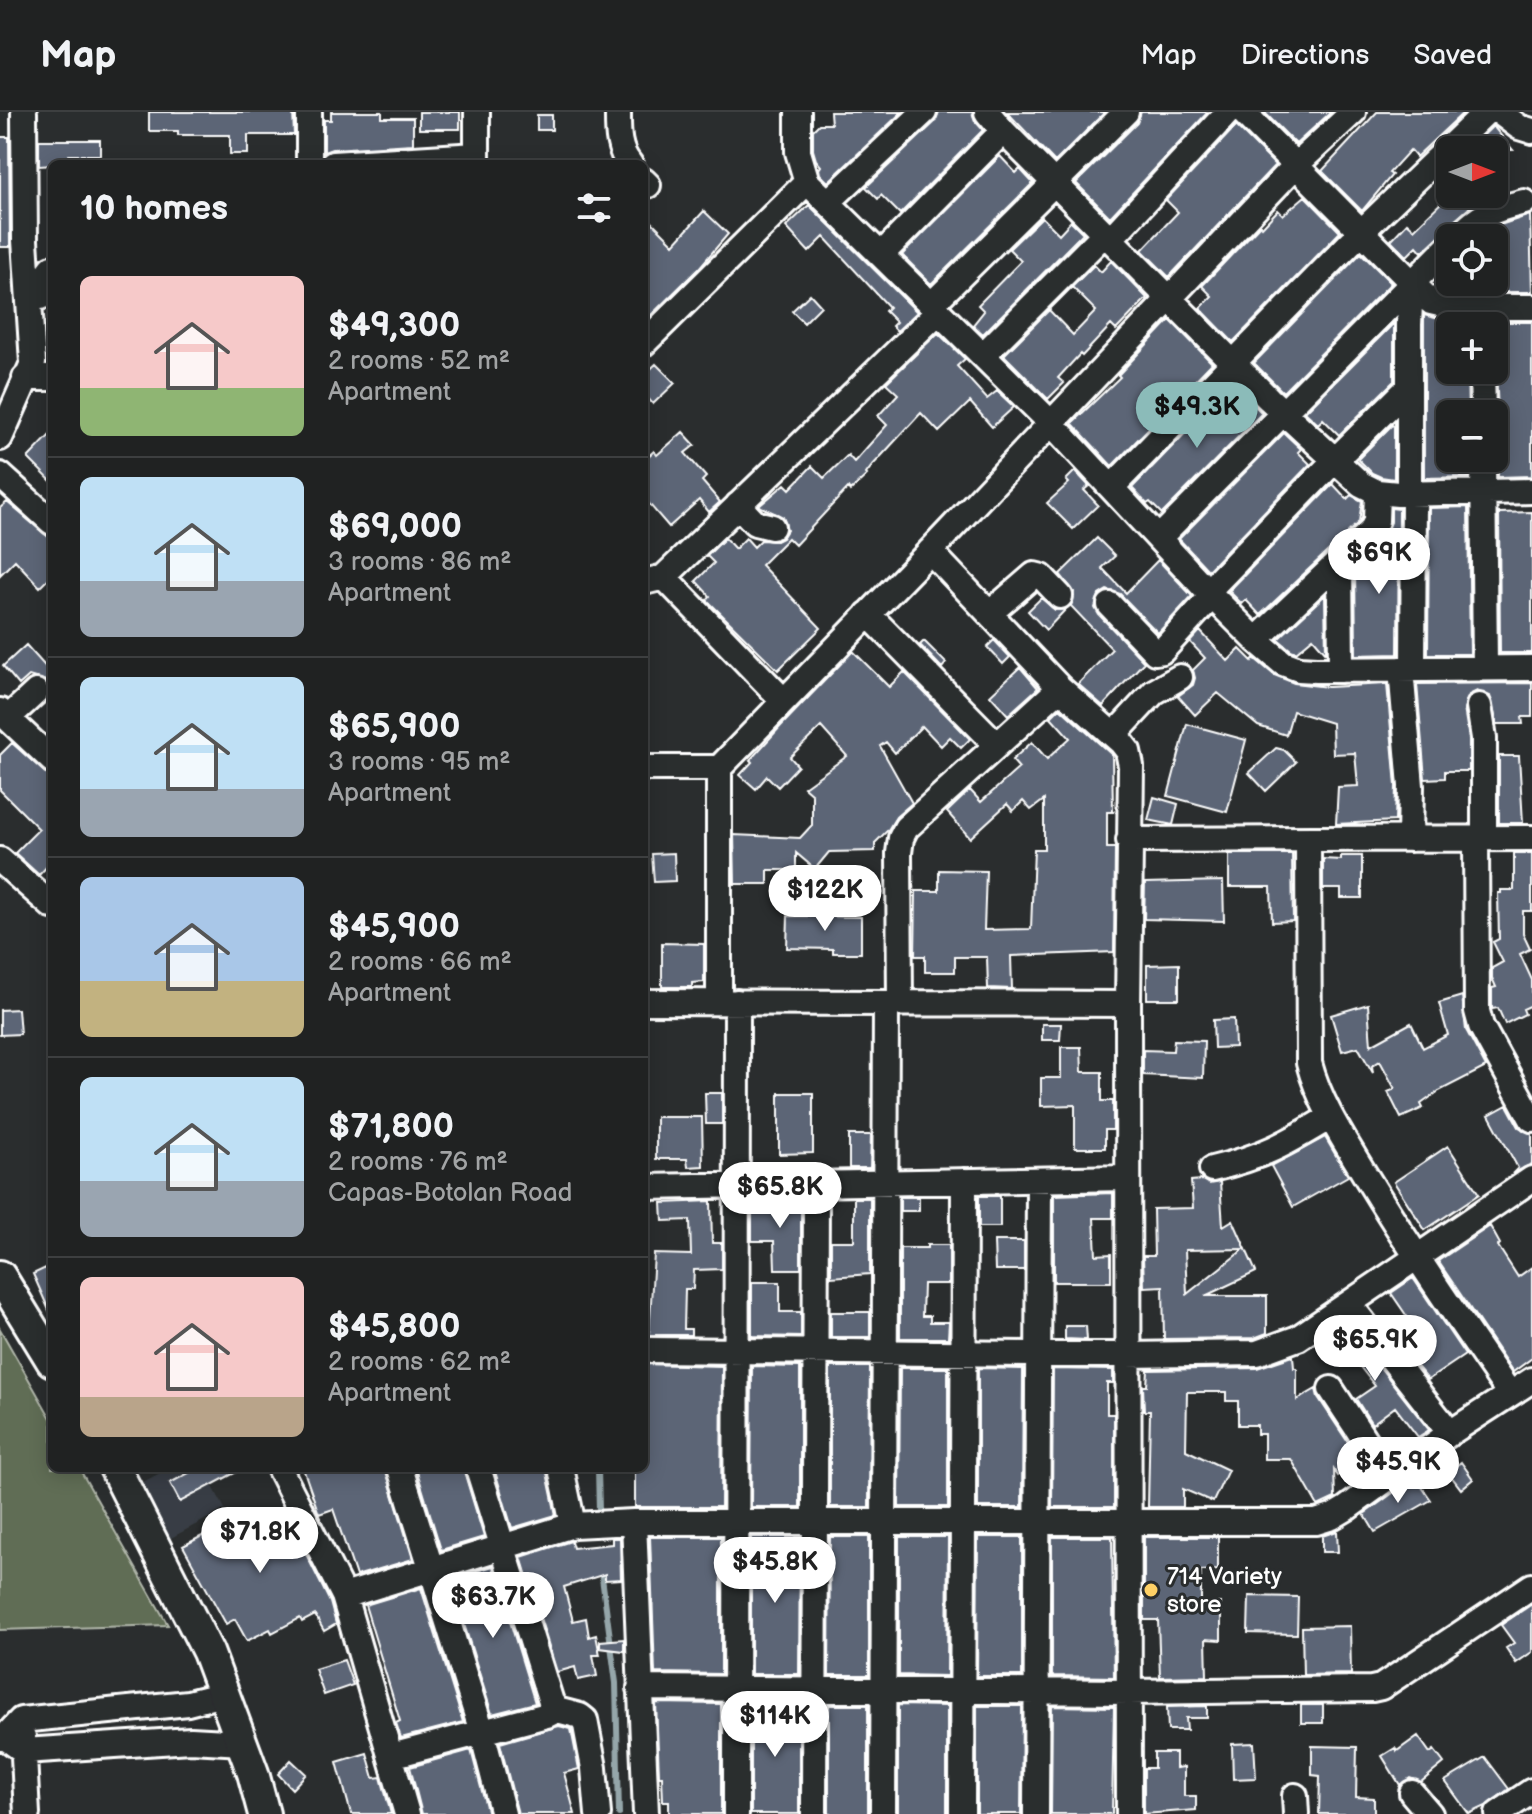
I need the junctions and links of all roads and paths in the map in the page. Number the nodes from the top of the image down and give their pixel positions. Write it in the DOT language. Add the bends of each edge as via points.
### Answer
graph roads {
  1 [pos="24,112"];
  2 [pos="309,112"];
  3 [pos="477,112"];
  4 [pos="618,112"];
  5 [pos="798,112"];
  6 [pos="924,112"];
  7 [pos="987,112"];
  8 [pos="1126,112"];
  9 [pos="1228,112"];
  10 [pos="1243,112"];
  11 [pos="1353,112"];
  12 [pos="1486,112"];
  13 [pos="1499,112"];
  14 [pos="1003,131"];
  15 [pos="1532,131"];
  16 [pos="309,160"];
  17 [pos="477,160"];
  18 [pos="627,160"];
  19 [pos="1295,166"];
  20 [pos="807,182"];
  21 [pos="1054,182"];
  22 [pos="828,202"];
  23 [pos="1524,202"];
  24 [pos="1470,224"];
  25 [pos="1360,233"];
  26 [pos="1108,235"];
  27 [pos="882,254"];
  28 [pos="1436,261"];
  29 [pos="48,273"];
  30 [pos="1415,286"];
  31 [pos="40,297"];
  32 [pos="1170,297"];
  33 [pos="1532,307"];
  34 [pos="934,308"];
  35 [pos="1466,312"];
  36 [pos="1504,312"];
  37 [pos="648,339"];
  38 [pos="983,355"];
  39 [pos="1232,361"];
  40 [pos="25,378"];
  41 [pos="48,378"];
  42 [pos="1409,387"];
  43 [pos="1283,411"];
  44 [pos="1051,423"];
  45 [pos="0,438"];
  46 [pos="1335,460"];
  47 [pos="1483,472"];
  48 [pos="0,475"];
  49 [pos="1112,487"];
  50 [pos="1532,491"];
  51 [pos="1377,492"];
  52 [pos="1484,492"];
  53 [pos="1411,494"];
  54 [pos="738,505"];
  55 [pos="48,518"];
  56 [pos="772,527"];
  57 [pos="1159,538"];
  58 [pos="930,551"];
  59 [pos="1340,560"];
  60 [pos="654,579"];
  61 [pos="1210,594"];
  62 [pos="1060,596"];
  63 [pos="1110,605"];
  64 [pos="990,613"];
  65 [pos="868,614"];
  66 [pos="1256,640"];
  67 [pos="1485,668"];
  68 [pos="1532,668"];
  69 [pos="1407,669"];
  70 [pos="1341,670"];
  71 [pos="1180,677"];
  72 [pos="1060,688"];
  73 [pos="36,692"];
  74 [pos="784,701"];
  75 [pos="1479,706"];
  76 [pos="4,715"];
  77 [pos="1114,735"];
  78 [pos="997,745"];
  79 [pos="48,756"];
  80 [pos="648,768"];
  81 [pos="719,768"];
  82 [pos="1480,838"];
  83 [pos="1532,838"];
  84 [pos="1410,839"];
  85 [pos="1129,840"];
  86 [pos="1308,840"];
  87 [pos="0,860"];
  88 [pos="48,902"];
  89 [pos="648,1002"];
  90 [pos="728,1002"];
  91 [pos="893,1003"];
  92 [pos="1128,1004"];
  93 [pos="1330,1117"];
  94 [pos="1532,1119"];
  95 [pos="1212,1169"];
  96 [pos="1128,1178"];
  97 [pos="1532,1179"];
  98 [pos="1039,1180"];
  99 [pos="964,1181"];
  100 [pos="886,1183"];
  101 [pos="816,1184"];
  102 [pos="736,1186"];
  103 [pos="648,1187"];
  104 [pos="1415,1258"];
  105 [pos="0,1276"];
  106 [pos="1349,1304"];
  107 [pos="648,1350"];
  108 [pos="736,1351"];
  109 [pos="815,1352"];
  110 [pos="885,1353"];
  111 [pos="48,1354"];
  112 [pos="964,1354"];
  113 [pos="1038,1354"];
  114 [pos="1128,1355"];
  115 [pos="1532,1380"];
  116 [pos="1331,1389"];
  117 [pos="1510,1394"];
  118 [pos="1450,1433"];
  119 [pos="117,1472"];
  120 [pos="281,1472"];
  121 [pos="401,1472"];
  122 [pos="479,1472"];
  123 [pos="562,1472"];
  124 [pos="1389,1477"];
  125 [pos="634,1522"];
  126 [pos="963,1522"];
  127 [pos="1037,1522"];
  128 [pos="1129,1522"];
  129 [pos="815,1523"];
  130 [pos="884,1523"];
  131 [pos="736,1524"];
  132 [pos="573,1525"];
  133 [pos="501,1547"];
  134 [pos="431,1569"];
  135 [pos="1532,1586"];
  136 [pos="344,1596"];
  137 [pos="640,1688"];
  138 [pos="736,1689"];
  139 [pos="814,1689"];
  140 [pos="883,1690"];
  141 [pos="962,1690"];
  142 [pos="1036,1691"];
  143 [pos="1129,1692"];
  144 [pos="223,1694"];
  145 [pos="188,1703"];
  146 [pos="114,1710"];
  147 [pos="557,1710"];
  148 [pos="482,1732"];
  149 [pos="13,1736"];
  150 [pos="191,1740"];
  151 [pos="243,1743"];
  152 [pos="116,1746"];
  153 [pos="391,1756"];
  154 [pos="1532,1791"];
  155 [pos="1412,1793"];
  156 [pos="27,1814"];
  157 [pos="264,1814"];
  158 [pos="407,1814"];
  159 [pos="503,1814"];
  160 [pos="598,1814"];
  161 [pos="646,1814"];
  162 [pos="736,1814"];
  163 [pos="814,1814"];
  164 [pos="883,1814"];
  165 [pos="962,1814"];
  166 [pos="1036,1814"];
  167 [pos="1129,1814"];
  168 [pos="1430,1814"];
  169 [pos="1498,1814"];
  1 -- 31 [label="street"];
  2 -- 16 [label="street"];
  3 -- 17 [label="street"];
  4 -- 18 [label="street" via="618,136"];
  5 -- 20 [label="street" via="798,152"];
  6 -- 22 [label="street"];
  7 -- 14 [label="street"];
  8 -- 21 [label="street"];
  9 -- 26 [label="street"];
  10 -- 19 [label="street"];
  11 -- 19 [label="street"];
  12 -- 25 [label="street"];
  13 -- 15 [label="street"];
  14 -- 21 [label="street"];
  14 -- 27 [label="street"];
  19 -- 25 [label="street"];
  19 -- 32 [label="street"];
  20 -- 22 [label="street"];
  20 -- 37 [label="street"];
  21 -- 26 [label="street"];
  21 -- 34 [label="street"];
  22 -- 27 [label="street"];
  23 -- 24 [label="street" via="1488,211"];
  25 -- 30 [label="street"];
  25 -- 39 [label="street"];
  26 -- 32 [label="street"];
  26 -- 38 [label="street"];
  27 -- 34 [label="street"];
  28 -- 30 [label="street"];
  29 -- 31 [label="street"];
  30 -- 35 [label="street" via="1431,302"];
  30 -- 42 [label="street"];
  30 -- 43 [label="street"];
  31 -- 40 [label="street" via="33,363"];
  32 -- 39 [label="street"];
  32 -- 44 [label="street"];
  33 -- 36 [label="street"];
  34 -- 38 [label="street"];
  34 -- 54 [label="street"];
  38 -- 44 [label="street"];
  39 -- 43 [label="street"];
  39 -- 49 [label="street"];
  40 -- 41 [label="street"];
  40 -- 45 [label="street"];
  42 -- 46 [label="street"];
  42 -- 53 [label="street"];
  43 -- 46 [label="street"];
  43 -- 57 [label="street"];
  44 -- 49 [label="street"];
  44 -- 58 [label="street"];
  46 -- 51 [label="street"];
  46 -- 61 [label="street"];
  47 -- 52 [label="street"];
  48 -- 55 [label="street"];
  49 -- 57 [label="street"];
  50 -- 52 [label="street"];
  51 -- 53 [label="street"];
  51 -- 59 [label="street" via="1371,531"];
  52 -- 53 [label="street"];
  52 -- 67 [label="street"];
  53 -- 69 [label="street"];
  54 -- 56 [label="street" via="755,523"];
  54 -- 60 [label="street"];
  57 -- 61 [label="street"];
  58 -- 64 [label="street"];
  58 -- 65 [label="street"];
  59 -- 66 [label="street"];
  59 -- 70 [label="street"];
  60 -- 74 [label="street"];
  61 -- 63 [label="street" via="1162,651 1155,652"];
  61 -- 66 [label="street"];
  62 -- 64 [label="street" via="1034,575"];
  64 -- 72 [label="street"];
  65 -- 74 [label="street"];
  65 -- 78 [label="street"];
  66 -- 70 [label="street" via="1299,669"];
  67 -- 68 [label="street"];
  67 -- 69 [label="street"];
  69 -- 70 [label="street"];
  69 -- 84 [label="street"];
  71 -- 77 [label="street" via="1154,692"];
  72 -- 77 [label="street"];
  72 -- 78 [label="street"];
  73 -- 76 [label="street"];
  74 -- 81 [label="street"];
  75 -- 82 [label="street" via="1484,738"];
  76 -- 79 [label="street"];
  77 -- 85 [label="street" via="1128,751 1131,766"];
  78 -- 91 [label="street" via="901,838"];
  80 -- 81 [label="street"];
  81 -- 90 [label="street"];
  82 -- 83 [label="street"];
  82 -- 84 [label="street"];
  82 -- 94 [label="street" via="1477,1011"];
  84 -- 86 [label="street"];
  85 -- 86 [label="street"];
  85 -- 92 [label="street"];
  86 -- 93 [label="street" via="1309,1063"];
  87 -- 88 [label="street"];
  89 -- 90 [label="street"];
  90 -- 91 [label="street"];
  90 -- 102 [label="street"];
  91 -- 92 [label="street"];
  91 -- 100 [label="street"];
  92 -- 96 [label="street"];
  93 -- 95 [label="street" via="1281,1147"];
  93 -- 104 [label="street"];
  96 -- 98 [label="street"];
  96 -- 114 [label="street"];
  97 -- 104 [label="street"];
  98 -- 99 [label="street"];
  98 -- 113 [label="street"];
  99 -- 100 [label="street"];
  99 -- 112 [label="street"];
  100 -- 101 [label="street"];
  100 -- 110 [label="street"];
  101 -- 102 [label="street"];
  101 -- 109 [label="street"];
  102 -- 103 [label="street"];
  102 -- 108 [label="street"];
  104 -- 106 [label="street"];
  104 -- 117 [label="street"];
  105 -- 111 [label="main road"];
  106 -- 114 [label="street" via="1298,1338 1257,1353"];
  106 -- 118 [label="street"];
  107 -- 108 [label="street"];
  108 -- 109 [label="street"];
  108 -- 131 [label="street"];
  109 -- 110 [label="street"];
  109 -- 129 [label="street"];
  110 -- 112 [label="street"];
  110 -- 130 [label="street"];
  112 -- 113 [label="street"];
  112 -- 126 [label="street"];
  113 -- 114 [label="street"];
  113 -- 127 [label="street"];
  114 -- 128 [label="street"];
  115 -- 117 [label="street"];
  116 -- 124 [label="street"];
  117 -- 118 [label="street"];
  118 -- 124 [label="street"];
  119 -- 144 [label="main road" via="186,1605"];
  120 -- 136 [label="street"];
  121 -- 134 [label="street"];
  122 -- 133 [label="street"];
  123 -- 132 [label="street"];
  124 -- 128 [label="street" via="1347,1508 1316,1522"];
  125 -- 131 [label="street"];
  125 -- 132 [label="street"];
  125 -- 137 [label="street"];
  126 -- 127 [label="street"];
  126 -- 130 [label="street"];
  126 -- 141 [label="street"];
  127 -- 128 [label="street"];
  127 -- 142 [label="street"];
  128 -- 143 [label="street"];
  129 -- 130 [label="street"];
  129 -- 131 [label="street"];
  129 -- 139 [label="street"];
  130 -- 140 [label="street"];
  131 -- 138 [label="street"];
  132 -- 133 [label="street"];
  133 -- 134 [label="street"];
  133 -- 147 [label="street"];
  134 -- 136 [label="street"];
  134 -- 148 [label="street"];
  135 -- 143 [label="street" via="1381,1687"];
  136 -- 153 [label="street"];
  137 -- 138 [label="street"];
  137 -- 161 [label="street"];
  138 -- 139 [label="street"];
  138 -- 162 [label="street"];
  139 -- 140 [label="street"];
  139 -- 163 [label="street"];
  140 -- 141 [label="street"];
  140 -- 164 [label="street"];
  141 -- 142 [label="street"];
  141 -- 165 [label="street"];
  142 -- 143 [label="street"];
  142 -- 166 [label="street"];
  143 -- 167 [label="street"];
  144 -- 145 [label="street"];
  144 -- 151 [label="main road"];
  145 -- 146 [label="street"];
  145 -- 150 [label="street"];
  146 -- 149 [label="street"];
  146 -- 152 [label="street"];
  147 -- 148 [label="street"];
  147 -- 160 [label="street" via="585,1720"];
  148 -- 153 [label="street"];
  148 -- 159 [label="street"];
  149 -- 152 [label="street"];
  149 -- 156 [label="street"];
  150 -- 151 [label="street"];
  150 -- 152 [label="street"];
  151 -- 157 [label="main road"];
  153 -- 158 [label="street"];
  154 -- 169 [label="street"];
  155 -- 168 [label="street"];
}
